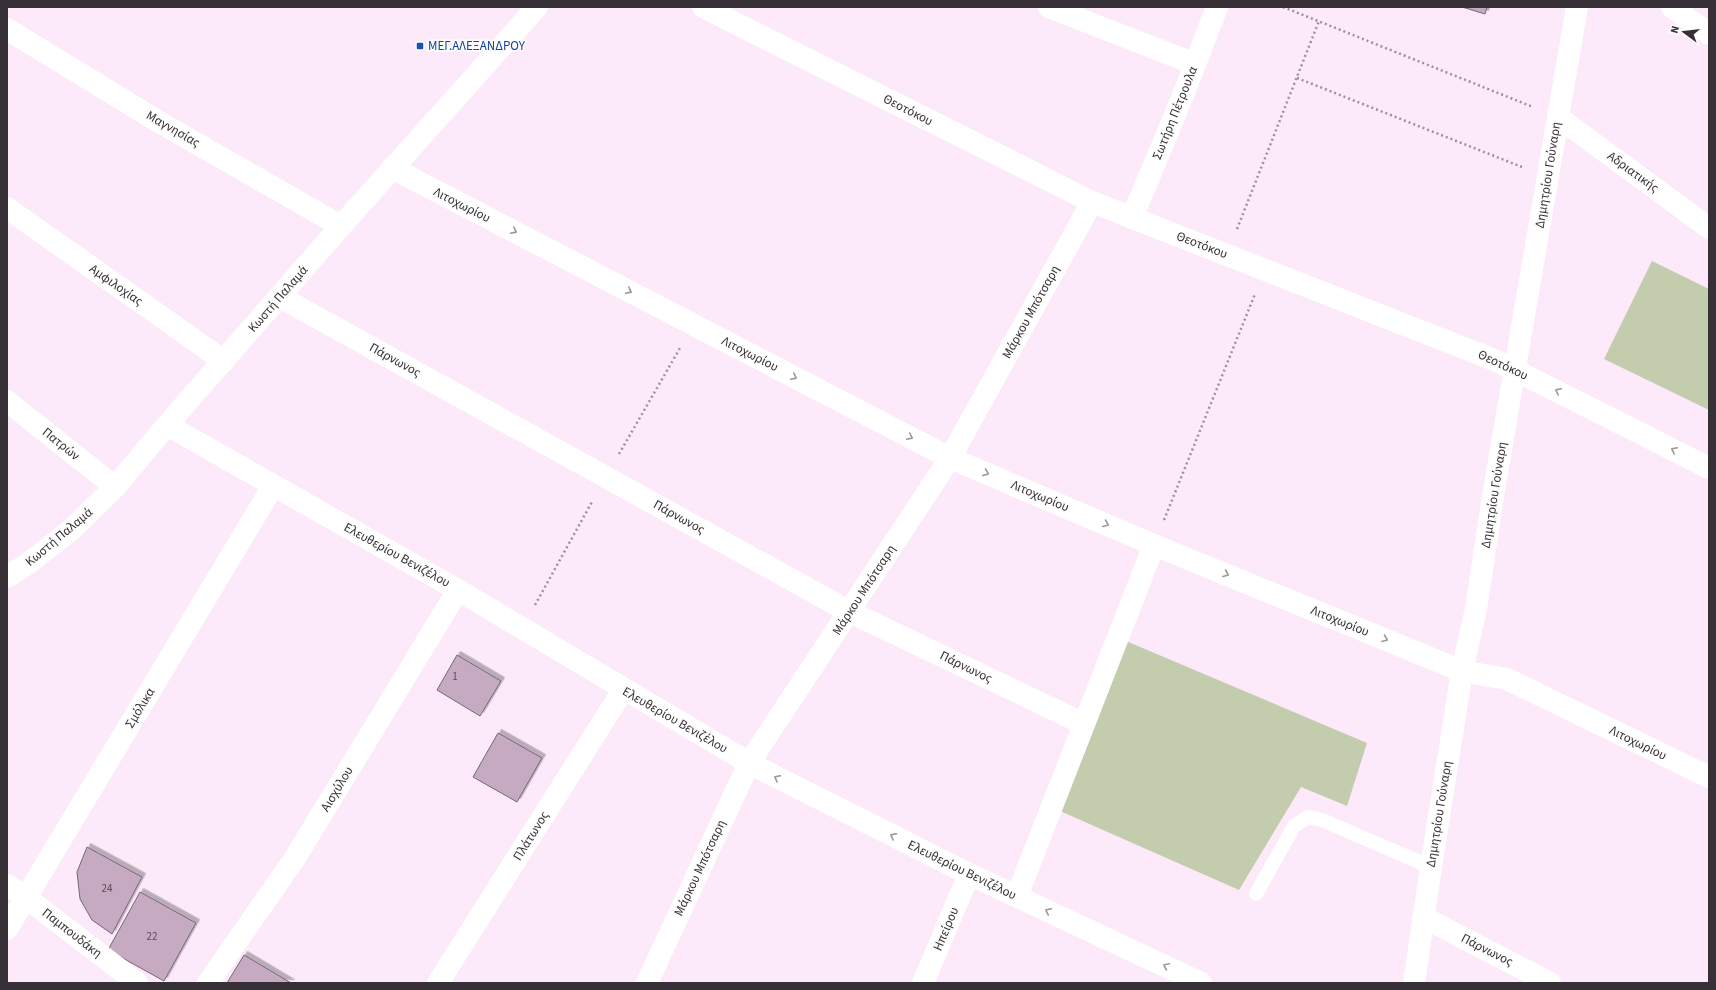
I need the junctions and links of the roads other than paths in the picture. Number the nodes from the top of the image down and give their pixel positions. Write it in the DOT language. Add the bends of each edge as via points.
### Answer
graph roads {
  1 [pos="537,7"];
  2 [pos="703,7"];
  3 [pos="1049,7"];
  4 [pos="1217,7"];
  5 [pos="1577,7"];
  6 [pos="1672,7"];
  7 [pos="7,29"];
  8 [pos="1709,34"];
  9 [pos="1195,64"];
  10 [pos="1558,116"];
  11 [pos="392,168"];
  12 [pos="1092,202"];
  13 [pos="7,208"];
  14 [pos="1132,218"];
  15 [pos="341,226"];
  16 [pos="1709,228"];
  17 [pos="280,297"];
  18 [pos="224,361"];
  19 [pos="1516,369"];
  20 [pos="7,400"];
  21 [pos="167,425"];
  22 [pos="950,458"];
  23 [pos="1709,468"];
  24 [pos="273,486"];
  25 [pos="115,487"];
  26 [pos="1154,545"];
  27 [pos="7,577"];
  28 [pos="458,590"];
  29 [pos="850,612"];
  30 [pos="1462,671"];
  31 [pos="623,690"];
  32 [pos="1084,724"];
  33 [pos="749,764"];
  34 [pos="1709,777"];
  35 [pos="1431,867"];
  36 [pos="969,874"];
  37 [pos="7,885"];
  38 [pos="1256,894"];
  39 [pos="1017,896"];
  40 [pos="27,898"];
  41 [pos="1423,917"];
  42 [pos="7,929"];
  43 [pos="136,983"];
  44 [pos="208,983"];
  45 [pos="438,983"];
  46 [pos="647,983"];
  47 [pos="923,983"];
  48 [pos="1201,983"];
  49 [pos="1414,983"];
  50 [pos="1550,983"];
  1 -- 11 [label="street, Κωστή Παλαμά"];
  2 -- 12 [label="street, Θεοτόκου"];
  3 -- 9 [label="street"];
  4 -- 9 [label="street, Σωτήρη Πέτρουλα"];
  5 -- 10 [label="street, Δημητρίου Γούναρη"];
  6 -- 8 [label="street"];
  7 -- 15 [label="street, Μαγνησίας" via="159,122"];
  9 -- 14 [label="street, Σωτήρη Πέτρουλα"];
  10 -- 16 [label="street, Αδριατικής"];
  10 -- 19 [label="street, Δημητρίου Γούναρη"];
  11 -- 15 [label="street, Κωστή Παλαμά"];
  11 -- 22 [label="street, Λιτοχωρίου, one-way"];
  12 -- 14 [label="street, Θεοτόκου"];
  12 -- 22 [label="street, Μάρκου Μπότσαρη"];
  13 -- 18 [label="street, Αμφιλοχίας"];
  14 -- 19 [label="street, Θεοτόκου"];
  15 -- 17 [label="street, Κωστή Παλαμά"];
  17 -- 18 [label="street, Κωστή Παλαμά"];
  17 -- 29 [label="street, Πάρνωνος"];
  18 -- 21 [label="street, Κωστή Παλαμά"];
  23 -- 19 [label="street, Θεοτόκου, one-way"];
  19 -- 30 [label="street, Δημητρίου Γούναρη" via="1476,609"];
  20 -- 25 [label="street, Πατρών"];
  21 -- 24 [label="street, Ελευθερίου Βενιζέλου"];
  21 -- 25 [label="street, Κωστή Παλαμά"];
  22 -- 26 [label="street, Λιτοχωρίου, one-way"];
  22 -- 29 [label="street, Μάρκου Μπότσαρη"];
  24 -- 28 [label="street, Ελευθερίου Βενιζέλου"];
  24 -- 40 [label="street, Σμόλικα"];
  25 -- 27 [label="street, Κωστή Παλαμά" via="70,531"];
  26 -- 30 [label="street, Λιτοχωρίου, one-way"];
  26 -- 32 [label="street"];
  28 -- 31 [label="street, Ελευθερίου Βενιζέλου"];
  28 -- 44 [label="street, Αισχύλου" via="294,858"];
  29 -- 32 [label="street, Πάρνωνος"];
  29 -- 33 [label="street, Μάρκου Μπότσαρη"];
  30 -- 34 [label="street, Λιτοχωρίου" via="1507,679"];
  30 -- 35 [label="street, Δημητρίου Γούναρη"];
  31 -- 33 [label="street, Ελευθερίου Βενιζέλου"];
  31 -- 45 [label="street, Πλάτωνος"];
  32 -- 39 [label="street"];
  36 -- 33 [label="street, Ελευθερίου Βενιζέλου, one-way"];
  33 -- 46 [label="street, Μάρκου Μπότσαρη"];
  35 -- 38 [label="lane" via="1322,820 1308,817 1294,826"];
  35 -- 41 [label="street, Δημητρίου Γούναρη"];
  36 -- 39 [label="street, Ελευθερίου Βενιζέλου"];
  36 -- 47 [label="street, Ηπείρου"];
  37 -- 40 [label="street, Παμπουδάκη"];
  48 -- 39 [label="street, Ελευθερίου Βενιζέλου, one-way"];
  40 -- 42 [label="street, Σμόλικα"];
  40 -- 43 [label="street, Παμπουδάκη"];
  41 -- 49 [label="street, Δημητρίου Γούναρη"];
  41 -- 50 [label="street, Πάρνωνος"];
}
